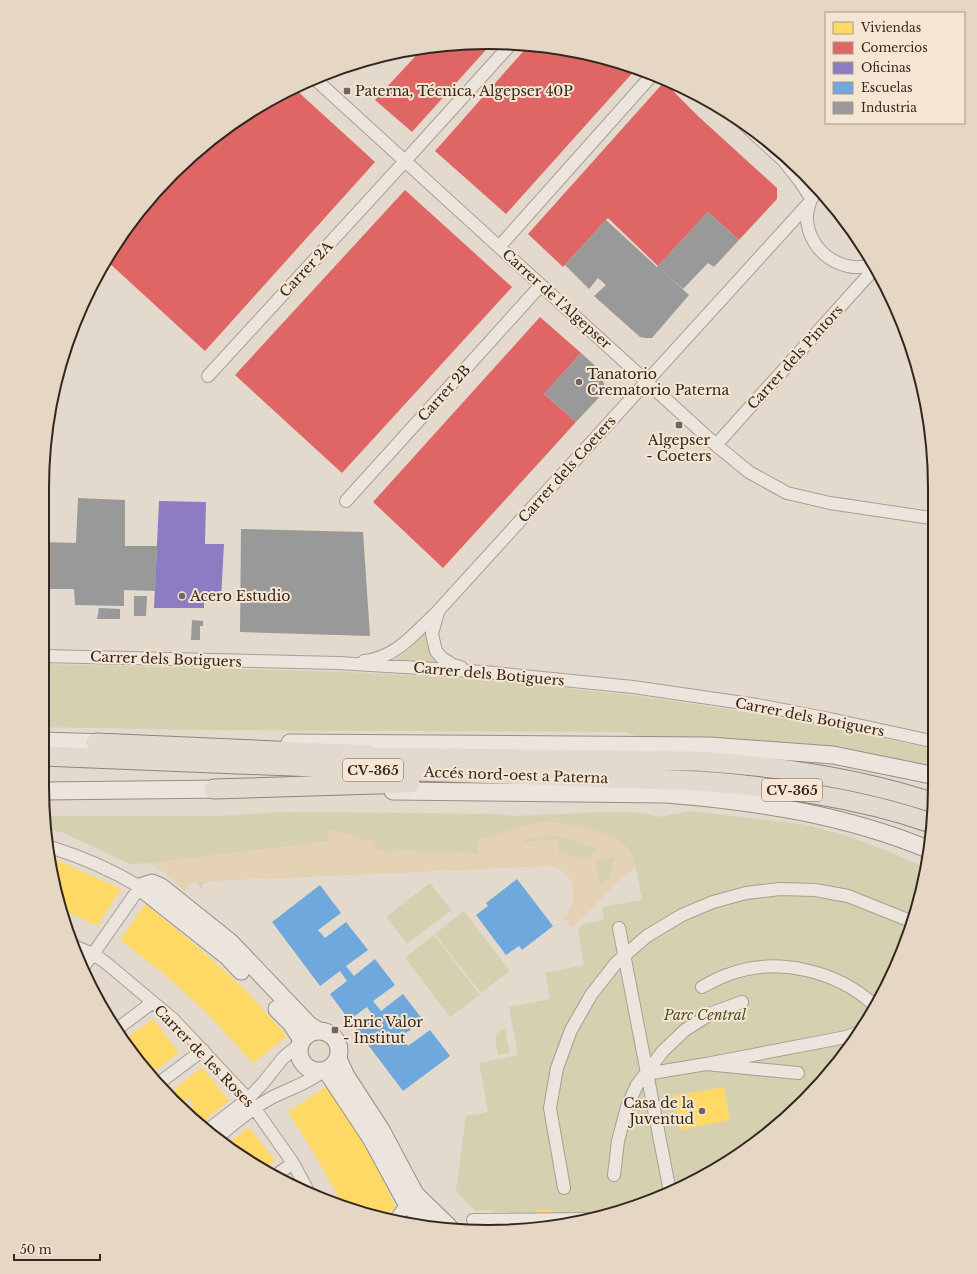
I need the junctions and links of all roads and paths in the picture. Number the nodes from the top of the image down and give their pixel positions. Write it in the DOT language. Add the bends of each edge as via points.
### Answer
graph roads {
  1 [pos="506,50"];
  2 [pos="649,79"];
  3 [pos="319,83"];
  4 [pos="405,162"];
  5 [pos="792,172"];
  6 [pos="812,196"];
  7 [pos="499,247"];
  8 [pos="867,266"];
  9 [pos="871,272"];
  10 [pos="541,285"];
  11 [pos="208,376"];
  12 [pos="646,381"];
  13 [pos="716,445"];
  14 [pos="346,501"];
  15 [pos="928,518"];
  16 [pos="438,611"];
  17 [pos="49,656"];
  18 [pos="339,664"];
  19 [pos="484,672"];
  20 [pos="928,739"];
  21 [pos="49,742"];
  22 [pos="97,750"];
  23 [pos="49,755"];
  24 [pos="928,774"];
  25 [pos="650,780"];
  26 [pos="214,789"];
  27 [pos="49,791"];
  28 [pos="927,801"];
  29 [pos="926,822"];
  30 [pos="54,848"];
  31 [pos="923,848"];
  32 [pos="140,887"];
  33 [pos="907,920"];
  34 [pos="619,928"];
  35 [pos="80,949"];
  36 [pos="93,954"];
  37 [pos="625,956"];
  38 [pos="86,963"];
  39 [pos="702,987"];
  40 [pos="153,1002"];
  41 [pos="742,1002"];
  42 [pos="871,1002"];
  43 [pos="121,1026"];
  44 [pos="317,1030"];
  45 [pos="850,1036"];
  46 [pos="301,1042"];
  47 [pos="203,1050"];
  48 [pos="706,1064"];
  49 [pos="329,1066"];
  50 [pos="646,1074"];
  51 [pos="798,1074"];
  52 [pos="163,1080"];
  53 [pos="252,1104"];
  54 [pos="213,1127"];
  55 [pos="221,1134"];
  56 [pos="293,1163"];
  57 [pos="280,1172"];
  58 [pos="614,1175"];
  59 [pos="304,1185"];
  60 [pos="669,1187"];
  61 [pos="564,1188"];
  62 [pos="411,1199"];
  63 [pos="398,1216"];
  64 [pos="558,1219"];
  65 [pos="426,1220"];
  66 [pos="473,1220"];
  67 [pos="442,1222"];
  1 -- 4 [label="street, Carrer 2A"];
  2 -- 7 [label="street"];
  3 -- 4 [label="street, Carrer de l'Algepser"];
  4 -- 7 [label="street, Carrer de l'Algepser"];
  4 -- 11 [label="street, Carrer 2A"];
  5 -- 6 [label="street"];
  6 -- 8 [label="street" via="807,220 810,236 819,250 832,260 847,266"];
  6 -- 12 [label="street, Carrer dels Coeters"];
  7 -- 10 [label="street, Carrer de l'Algepser"];
  9 -- 13 [label="street, Carrer dels Pintors"];
  10 -- 12 [label="street, Carrer de l'Algepser"];
  10 -- 14 [label="street, Carrer 2B"];
  12 -- 13 [label="street, Carrer de l'Algepser"];
  12 -- 16 [label="street, Carrer dels Coeters"];
  13 -- 15 [label="street, Carrer de l'Algepser" via="749,472 787,493 830,503"];
  16 -- 18 [label="street, Carrer dels Coeters" via="389,654 375,660"];
  16 -- 19 [label="street, Carrer dels Coeters" via="432,634 436,651 453,665"];
  17 -- 18 [label="street, Carrer dels Botiguers"];
  18 -- 19 [label="street, Carrer dels Botiguers"];
  19 -- 20 [label="street, Carrer dels Botiguers" via="633,687 742,703"];
  21 -- 22 [label="street"];
  22 -- 23 [label="main road, Accés nord-oest a Paterna / CV-365"];
  22 -- 24 [label="street" via="413,743 709,746 833,755"];
  22 -- 25 [label="main road, Accés nord-oest a Paterna / CV-365"];
  22 -- 28 [label="main road, Accés nord-oest a Paterna / CV-365" via="746,764 838,778"];
  25 -- 26 [label="main road" via="415,782"];
  25 -- 29 [label="main road, Accés nord-oest a Paterna / CV-365" via="699,781 783,789 871,805"];
  26 -- 27 [label="street"];
  26 -- 31 [label="street" via="666,794 709,797 809,812 861,826"];
  30 -- 32 [label="street" via="118,874"];
  32 -- 36 [label="street"];
  32 -- 44 [label="street" via="152,883 161,887 225,938 309,1025"];
  32 -- 46 [label="street" via="227,956 291,1024"];
  33 -- 37 [label="street" via="848,896 814,890 753,892 713,902 682,915 647,936"];
  34 -- 37 [label="street"];
  35 -- 36 [label="street, Carrer de les Roses"];
  36 -- 38 [label="street"];
  36 -- 40 [label="street, Carrer de les Roses"];
  37 -- 50 [label="street"];
  37 -- 61 [label="street" via="616,963 591,995 571,1030 557,1068 550,1108"];
  39 -- 42 [label="street" via="743,970 788,967 838,982"];
  40 -- 43 [label="street"];
  40 -- 47 [label="street, Carrer de les Roses"];
  41 -- 50 [label="street" via="712,1013 685,1030 663,1051"];
  44 -- 46 [label="street"];
  44 -- 49 [label="street" via="329,1032 339,1047"];
  45 -- 48 [label="street"];
  46 -- 49 [label="street" via="299,1056 306,1066 317,1071"];
  46 -- 53 [label="street" via="283,1058 263,1083"];
  47 -- 52 [label="street"];
  47 -- 53 [label="street, Carrer de les Roses"];
  48 -- 50 [label="street"];
  48 -- 51 [label="street"];
  49 -- 53 [label="street" via="312,1080"];
  49 -- 62 [label="street" via="371,1138"];
  50 -- 58 [label="street" via="637,1085 627,1107 618,1141"];
  50 -- 60 [label="street"];
  53 -- 54 [label="street"];
  53 -- 55 [label="street"];
  53 -- 56 [label="street, Carrer de les Roses"];
  56 -- 57 [label="street"];
  56 -- 59 [label="street, Carrer de les Roses"];
  62 -- 63 [label="street"];
  62 -- 65 [label="street"];
  62 -- 67 [label="street"];
  64 -- 66 [label="street"];
}
